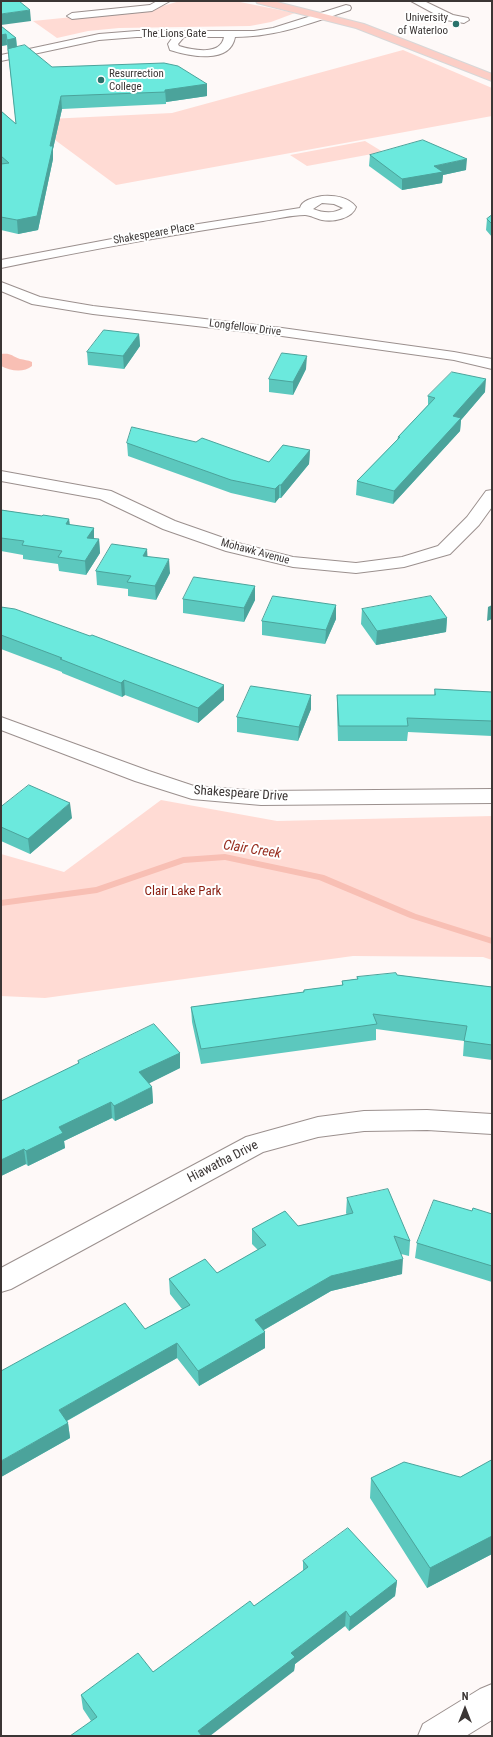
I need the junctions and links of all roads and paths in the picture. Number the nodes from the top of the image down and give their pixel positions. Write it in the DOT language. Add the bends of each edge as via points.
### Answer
graph roads {
  1 [pos="165,1"];
  2 [pos="262,1"];
  3 [pos="416,1"];
  4 [pos="325,3"];
  5 [pos="350,9"];
  6 [pos="72,16"];
  7 [pos="322,16"];
  8 [pos="464,20"];
  9 [pos="181,34"];
  10 [pos="230,34"];
  11 [pos="1,58"];
  12 [pos="492,78"];
  13 [pos="308,211"];
  14 [pos="1,264"];
  15 [pos="1,286"];
  16 [pos="492,364"];
  17 [pos="1,476"];
  18 [pos="492,496"];
  19 [pos="1,723"];
  20 [pos="492,796"];
  21 [pos="492,1124"];
  22 [pos="1,1281"];
  23 [pos="492,1701"];
  24 [pos="436,1736"];
  1 -- 6 [label="street" via="152,8"];
  2 -- 7 [label="main road"];
  3 -- 8 [label="street" via="450,18"];
  4 -- 5 [label="main road"];
  5 -- 7 [label="street, The Lions Gate"];
  7 -- 10 [label="street, The Lions Gate" via="275,31"];
  7 -- 12 [label="main road" via="360,26"];
  9 -- 10 [label="street, The Lions Gate"];
  9 -- 10 [label="street" via="173,44 174,48 198,53 223,49 228,45"];
  9 -- 11 [label="street, The Lions Gate" via="99,37"];
  13 -- 14 [label="street, Shakespeare Place" via="216,223"];
  15 -- 16 [label="street, Longfellow Drive" via="37,301 79,308 282,332 454,356"];
  17 -- 18 [label="street, Mohawk Avenue" via="105,495 169,525 232,547 293,562 356,568 404,562 444,550 473,521"];
  19 -- 20 [label="street, Shakespeare Drive" via="192,792 261,798"];
  21 -- 22 [label="street, Hiawatha Drive" via="427,1120 364,1121 318,1127 255,1144"];
  23 -- 24 [label="street"];
}
